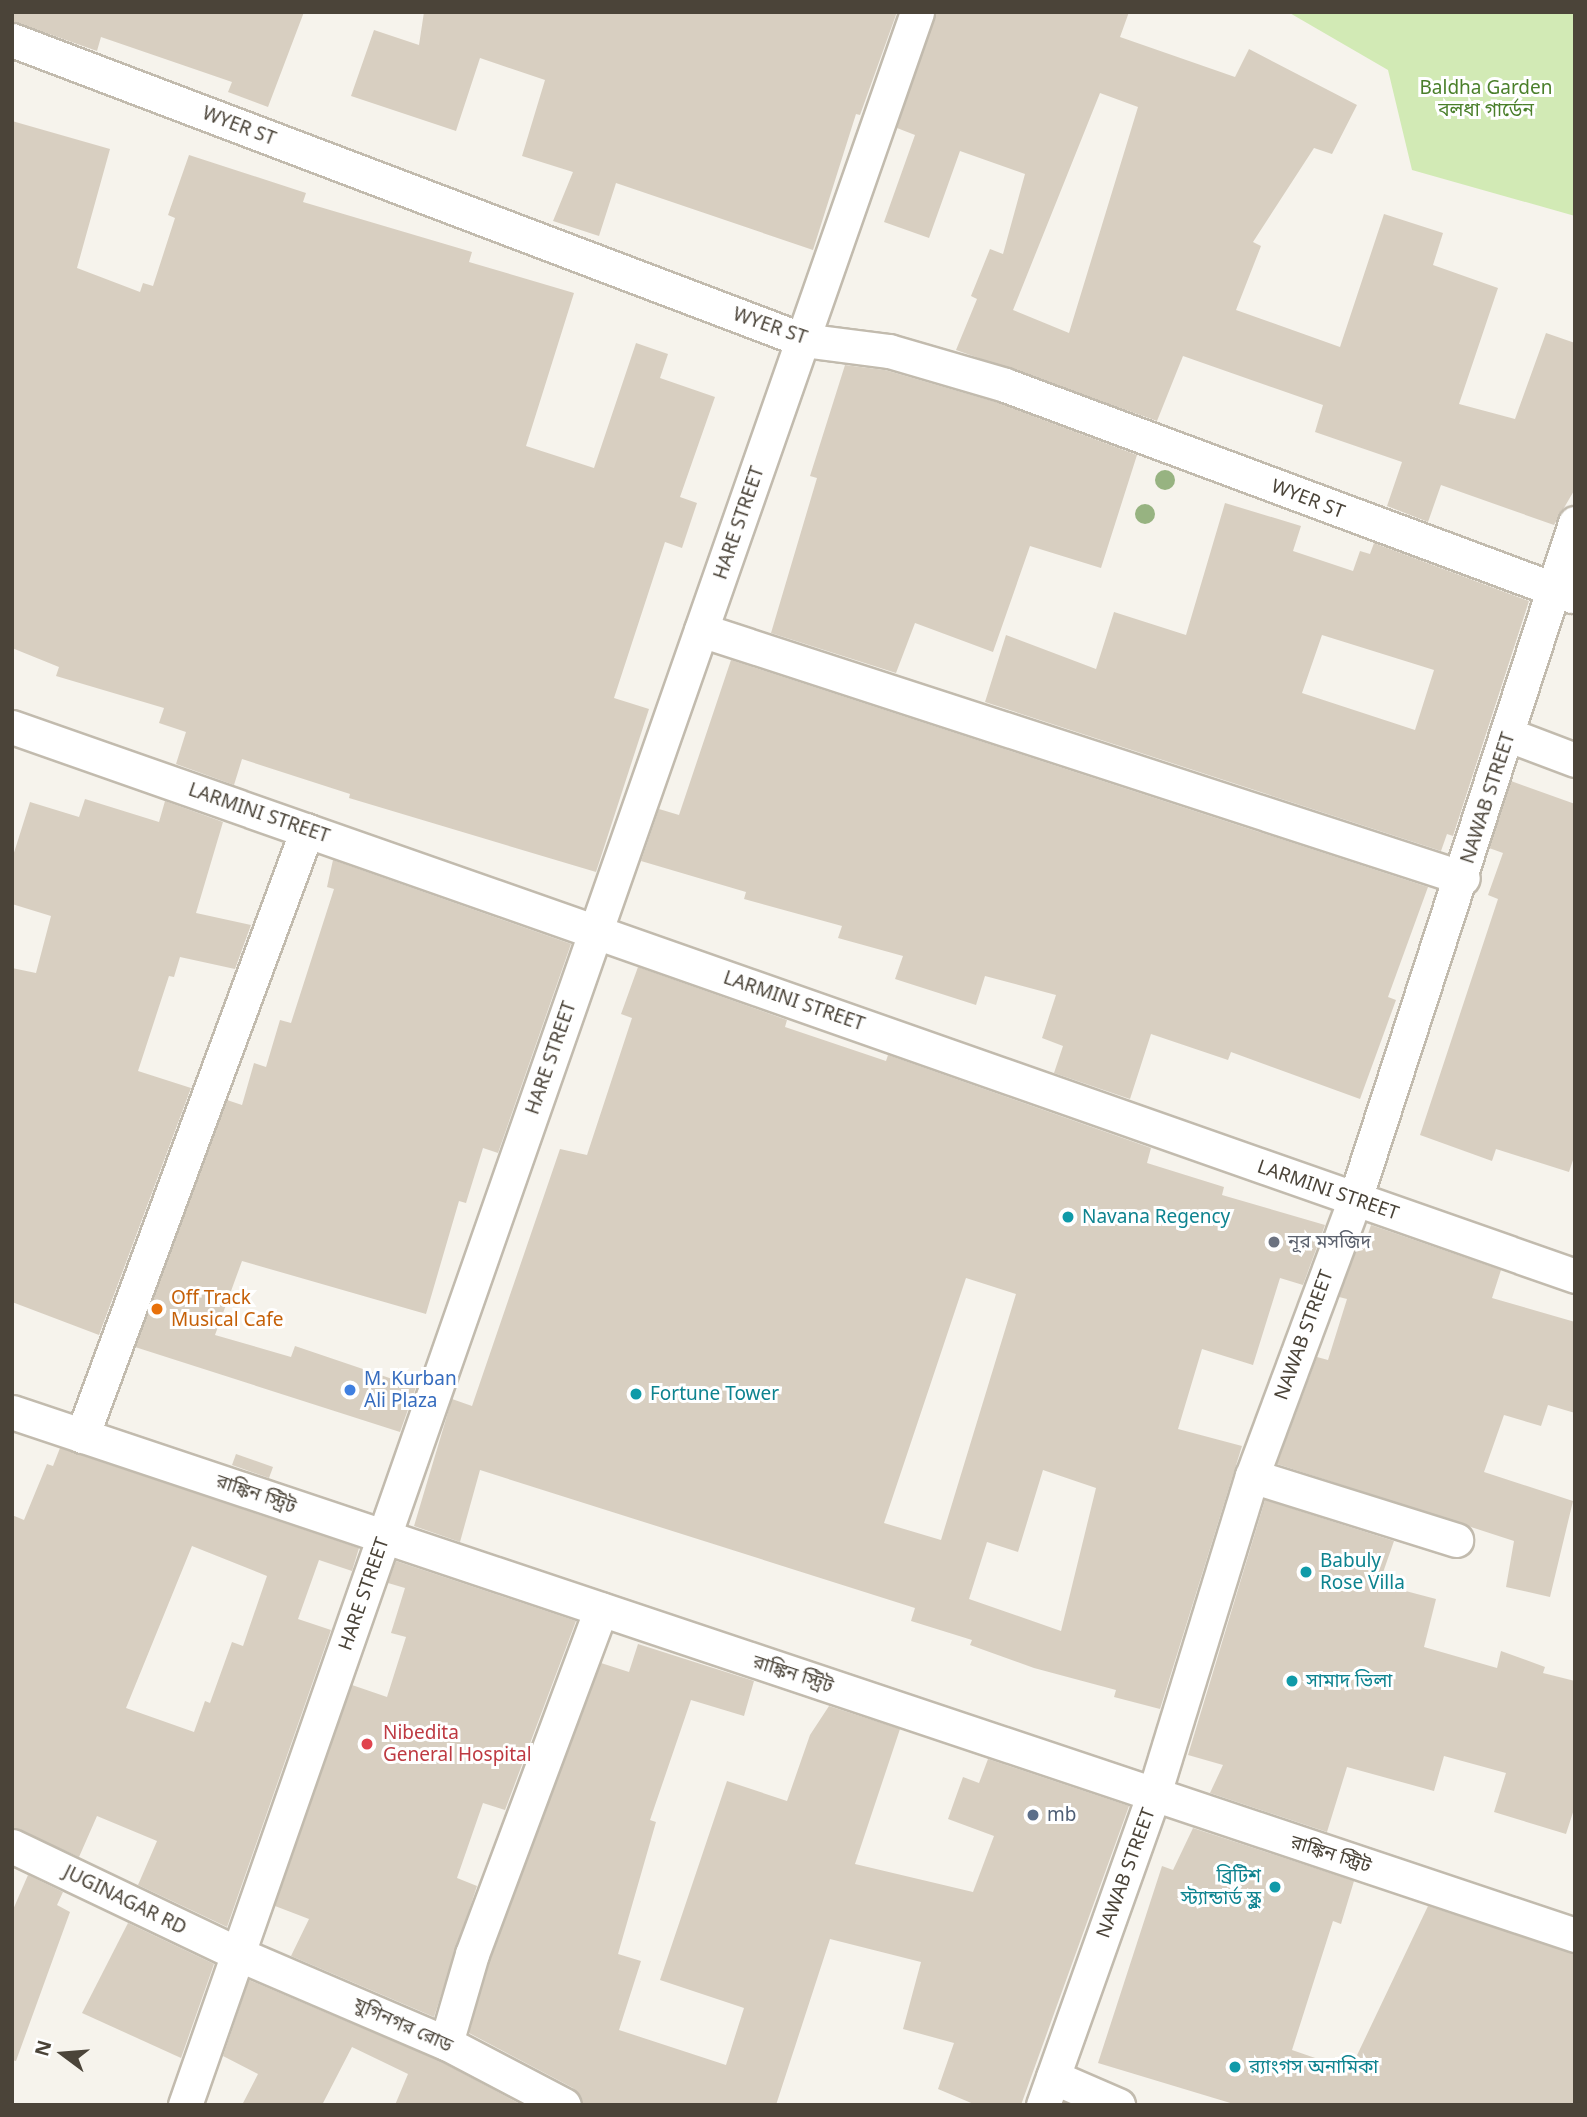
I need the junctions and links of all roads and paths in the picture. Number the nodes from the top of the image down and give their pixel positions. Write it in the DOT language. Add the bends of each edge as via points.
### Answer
graph roads {
  1 [pos="917,12"];
  2 [pos="12,40"];
  3 [pos="803,340"];
  4 [pos="1575,523"];
  5 [pos="1564,594"];
  6 [pos="701,630"];
  7 [pos="12,727"];
  8 [pos="1509,735"];
  9 [pos="1575,760"];
  10 [pos="307,830"];
  11 [pos="1462,878"];
  12 [pos="596,932"];
  13 [pos="1355,1199"];
  14 [pos="1575,1276"];
  15 [pos="12,1412"];
  16 [pos="82,1436"];
  17 [pos="1252,1476"];
  18 [pos="384,1537"];
  19 [pos="1456,1540"];
  20 [pos="601,1609"];
  21 [pos="1153,1794"];
  22 [pos="12,1846"];
  23 [pos="1575,1935"];
  24 [pos="238,1954"];
  25 [pos="446,2043"];
  26 [pos="1048,2091"];
  27 [pos="185,2105"];
  28 [pos="564,2105"];
  29 [pos="1118,2105"];
  1 -- 3 [label="street, HARE STREET"];
  2 -- 3 [label="street, WYER ST"];
  3 -- 5 [label="street, WYER ST" via="888,351 1005,384"];
  3 -- 6 [label="street, HARE STREET"];
  4 -- 5 [label="street, NAWAB STREET"];
  5 -- 8 [label="street, NAWAB STREET"];
  6 -- 11 [label="street"];
  6 -- 12 [label="street, HARE STREET"];
  7 -- 10 [label="street, LARMINI STREET"];
  8 -- 9 [label="street"];
  8 -- 11 [label="street, NAWAB STREET"];
  10 -- 12 [label="street, LARMINI STREET"];
  10 -- 16 [label="street"];
  11 -- 13 [label="street, NAWAB STREET"];
  12 -- 13 [label="street, LARMINI STREET"];
  12 -- 18 [label="street, HARE STREET"];
  13 -- 14 [label="street, LARMINI STREET"];
  13 -- 17 [label="street, NAWAB STREET"];
  15 -- 16 [label="street, রাঙ্কিন স্ট্রিট"];
  16 -- 18 [label="street, রাঙ্কিন স্ট্রিট"];
  17 -- 19 [label="street"];
  17 -- 21 [label="street, NAWAB STREET"];
  18 -- 20 [label="street, রাঙ্কিন স্ট্রিট"];
  18 -- 24 [label="street, HARE STREET"];
  20 -- 21 [label="street, রাঙ্কিন স্ট্রিট"];
  20 -- 25 [label="street" via="472,1954"];
  21 -- 23 [label="street, রাঙ্কিন স্ট্রিট"];
  21 -- 26 [label="street, NAWAB STREET"];
  22 -- 24 [label="street, JUGINAGAR RD"];
  24 -- 25 [label="street, যুগিনগর রোড"];
  24 -- 27 [label="street, HARE STREET"];
  25 -- 28 [label="street, যুগিনগর রোড"];
  26 -- 29 [label="street"];
}
